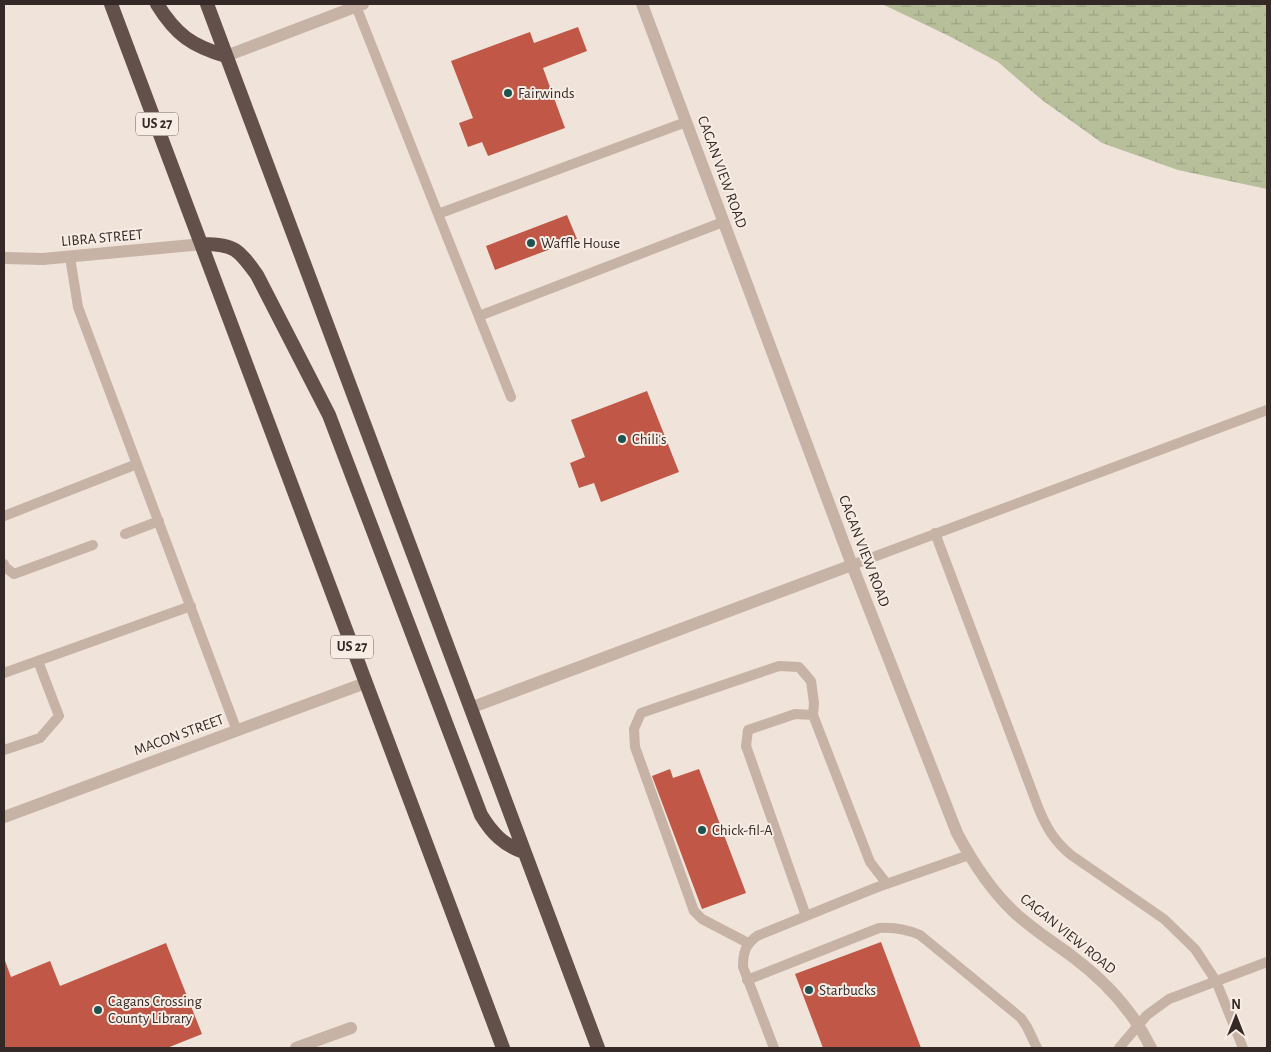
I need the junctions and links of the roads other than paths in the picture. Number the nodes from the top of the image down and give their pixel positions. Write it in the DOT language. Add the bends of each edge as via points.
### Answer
graph roads {
  1 [pos="111,4"];
  2 [pos="157,4"];
  3 [pos="206,4"];
  4 [pos="642,4"];
  5 [pos="360,5"];
  6 [pos="226,56"];
  7 [pos="686,122"];
  8 [pos="438,214"];
  9 [pos="723,222"];
  10 [pos="203,244"];
  11 [pos="70,257"];
  12 [pos="4,258"];
  13 [pos="479,316"];
  14 [pos="510,397"];
  15 [pos="1267,410"];
  16 [pos="137,464"];
  17 [pos="4,516"];
  18 [pos="159,521"];
  19 [pos="935,533"];
  20 [pos="125,534"];
  21 [pos="93,546"];
  22 [pos="4,564"];
  23 [pos="852,565"];
  24 [pos="191,606"];
  25 [pos="38,661"];
  26 [pos="4,673"];
  27 [pos="365,683"];
  28 [pos="470,708"];
  29 [pos="813,715"];
  30 [pos="238,731"];
  31 [pos="4,750"];
  32 [pos="4,817"];
  33 [pos="524,852"];
  34 [pos="969,856"];
  35 [pos="887,884"];
  36 [pos="806,916"];
  37 [pos="748,943"];
  38 [pos="1267,962"];
  39 [pos="748,980"];
  40 [pos="1216,981"];
  41 [pos="1138,1024"];
  42 [pos="351,1028"];
  43 [pos="296,1048"];
  44 [pos="503,1048"];
  45 [pos="598,1048"];
  46 [pos="774,1048"];
  47 [pos="1037,1048"];
  48 [pos="1119,1048"];
  49 [pos="1152,1048"];
  50 [pos="1243,1048"];
  1 -- 10 [label="highway, US 27"];
  2 -- 6 [label="highway" via="175,30 189,41"];
  3 -- 6 [label="highway"];
  4 -- 7 [label="street, CAGAN VIEW ROAD"];
  5 -- 6 [label="street"];
  5 -- 8 [label="lane"];
  6 -- 28 [label="highway"];
  7 -- 8 [label="lane"];
  7 -- 9 [label="street, CAGAN VIEW ROAD"];
  8 -- 13 [label="lane"];
  9 -- 13 [label="lane"];
  9 -- 23 [label="street, CAGAN VIEW ROAD"];
  10 -- 11 [label="street, LIBRA STREET"];
  10 -- 27 [label="highway, US 27"];
  10 -- 33 [label="highway" via="234,248 257,275 266,292 329,415 481,815 500,840"];
  11 -- 12 [label="street, LIBRA STREET"];
  11 -- 16 [label="lane" via="78,306"];
  13 -- 14 [label="lane"];
  15 -- 19 [label="lane"];
  16 -- 17 [label="lane"];
  16 -- 18 [label="lane"];
  18 -- 20 [label="lane"];
  18 -- 24 [label="lane"];
  19 -- 23 [label="lane"];
  19 -- 40 [label="lane" via="1050,834 1071,856 1181,934 1196,949"];
  21 -- 22 [label="lane" via="14,574"];
  23 -- 28 [label="street"];
  23 -- 34 [label="street, CAGAN VIEW ROAD" via="946,810"];
  24 -- 25 [label="lane"];
  24 -- 30 [label="lane"];
  25 -- 26 [label="lane"];
  25 -- 31 [label="lane" via="59,716 40,738"];
  27 -- 30 [label="street, MACON STREET"];
  27 -- 44 [label="highway, US 27"];
  28 -- 33 [label="highway"];
  29 -- 35 [label="lane" via="870,862"];
  29 -- 36 [label="lane" via="794,714 748,730 746,746"];
  29 -- 37 [label="lane" via="811,681 799,667 779,666 641,713 634,729 635,748 694,911 702,919"];
  30 -- 32 [label="street, MACON STREET"];
  33 -- 45 [label="highway"];
  34 -- 35 [label="lane"];
  34 -- 41 [label="street, CAGAN VIEW ROAD" via="1012,911 1092,972"];
  35 -- 36 [label="lane"];
  36 -- 37 [label="lane" via="757,936"];
  37 -- 39 [label="lane" via="743,954 743,967"];
  38 -- 40 [label="lane"];
  39 -- 46 [label="lane"];
  39 -- 47 [label="lane" via="879,928 907,929 920,934 1020,1018"];
  40 -- 41 [label="lane" via="1169,999"];
  40 -- 50 [label="lane"];
  41 -- 48 [label="lane"];
  41 -- 49 [label="street, CAGAN VIEW ROAD"];
  42 -- 43 [label="street"];
}
